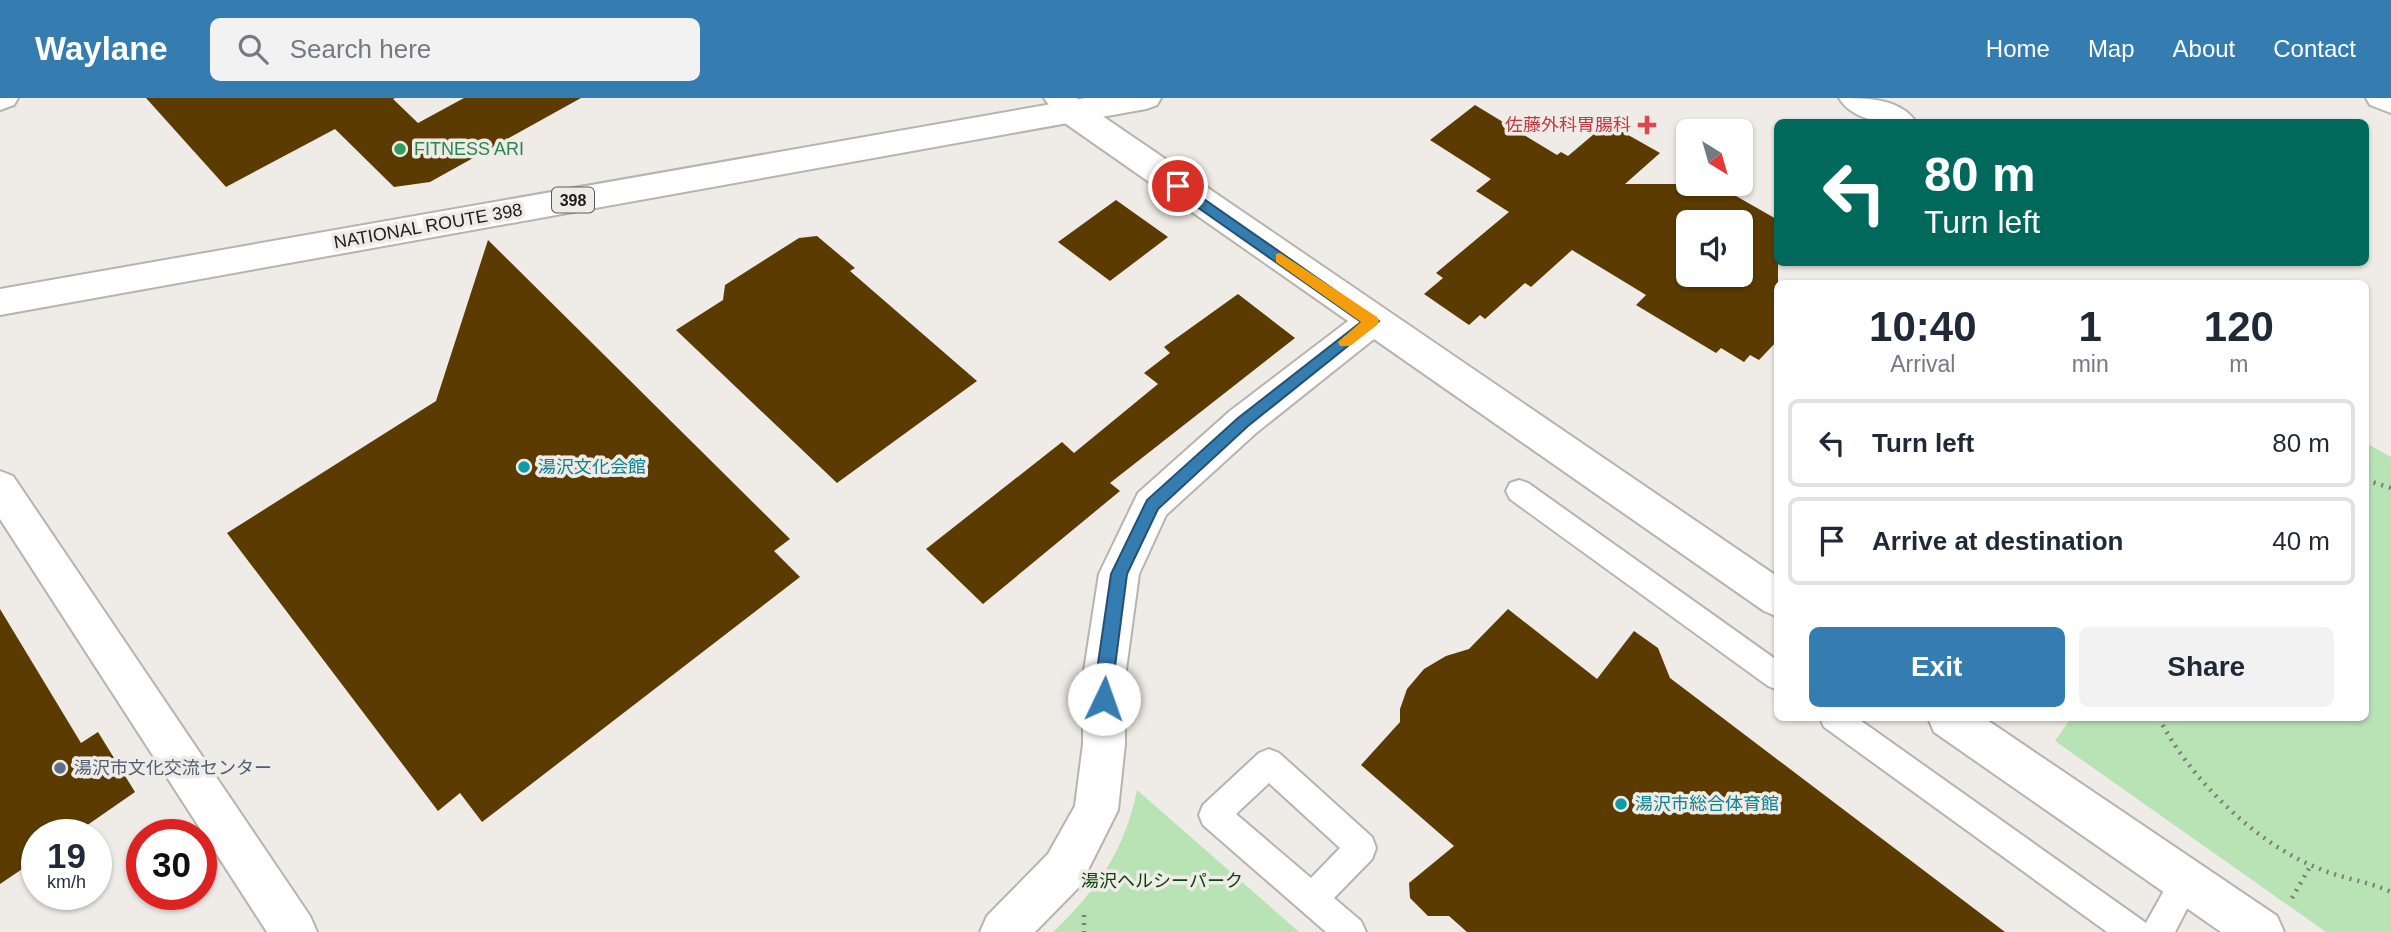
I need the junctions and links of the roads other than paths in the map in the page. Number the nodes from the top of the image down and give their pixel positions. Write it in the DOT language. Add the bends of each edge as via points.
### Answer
graph roads {
  1 [pos="1146,98"];
  2 [pos="1854,98"];
  3 [pos="2381,98"];
  4 [pos="2391,102"];
  5 [pos="1064,105"];
  6 [pos="1894,119"];
  7 [pos="0,302"];
  8 [pos="1372,321"];
  9 [pos="0,487"];
  10 [pos="1518,492"];
  11 [pos="1774,596"];
  12 [pos="1774,674"];
  13 [pos="1838,721"];
  14 [pos="1953,721"];
  15 [pos="2187,880"];
  16 [pos="1313,898"];
  17 [pos="294,932"];
  18 [pos="1003,932"];
  19 [pos="1350,932"];
  20 [pos="2134,932"];
  21 [pos="2158,932"];
  22 [pos="2262,932"];
  1 -- 5 [label="main road, NATIONAL ROUTE 398 / 398"];
  2 -- 6 [label="main road"];
  3 -- 4 [label="main road"];
  5 -- 7 [label="main road, NATIONAL ROUTE 398 / 398"];
  5 -- 8 [label="main road"];
  8 -- 11 [label="main road"];
  8 -- 18 [label="main road" via="1243,422 1152,504 1119,574 1104,677 1104,744 1096,810 1064,870"];
  9 -- 17 [label="main road"];
  10 -- 12 [label="lane"];
  13 -- 20 [label="lane"];
  14 -- 15 [label="main road"];
  15 -- 21 [label="lane"];
  15 -- 22 [label="main road"];
  16 -- 16 [label="lane" via="1214,815 1269,763 1361,848"];
  16 -- 19 [label="lane"];
}
